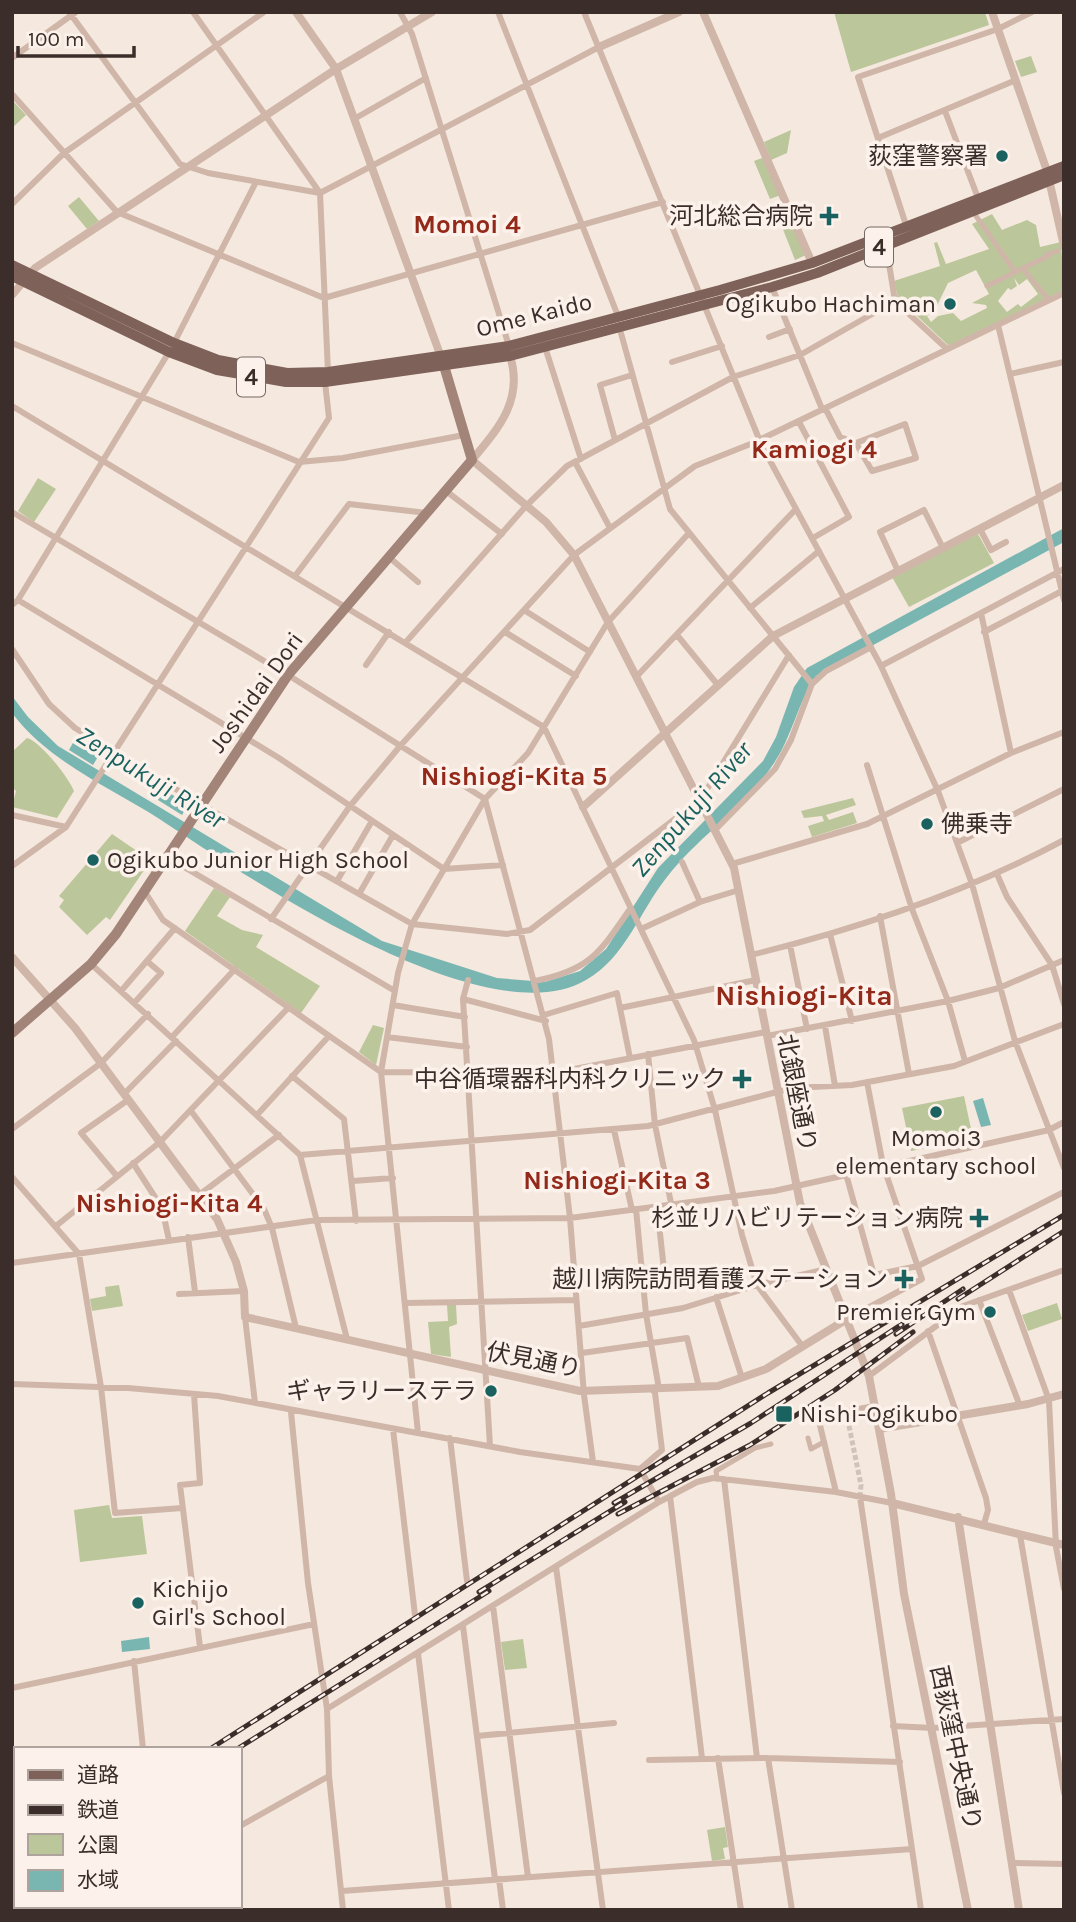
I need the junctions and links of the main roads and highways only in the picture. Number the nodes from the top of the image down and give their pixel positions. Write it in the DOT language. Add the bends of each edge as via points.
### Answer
graph roads {
  1 [pos="1064,166"];
  2 [pos="1049,176"];
  3 [pos="1064,176"];
  4 [pos="12,265"];
  5 [pos="12,276"];
  6 [pos="27,277"];
  7 [pos="704,299"];
  8 [pos="619,321"];
  9 [pos="509,351"];
  10 [pos="443,362"];
  11 [pos="12,1033"];
  1 -- 2 [label="main road, Ome Kaido / 4"];
  2 -- 3 [label="main road, Ome Kaido / 4"];
  2 -- 7 [label="main road, Ome Kaido / 4"];
  2 -- 7 [label="main road, Ome Kaido / 4" via="772,287"];
  4 -- 6 [label="main road, Ome Kaido / 4"];
  5 -- 6 [label="main road, Ome Kaido / 4"];
  6 -- 10 [label="main road, Ome Kaido / 4" via="172,347 242,366 327,377"];
  7 -- 8 [label="main road, Ome Kaido / 4"];
  8 -- 9 [label="main road, Ome Kaido / 4"];
  8 -- 9 [label="main road, Ome Kaido / 4" via="545,347"];
  9 -- 10 [label="main road, Ome Kaido / 4"];
  10 -- 11 [label="main road, Joshidai Dori" via="472,460 288,676 145,892 91,964"];
}
